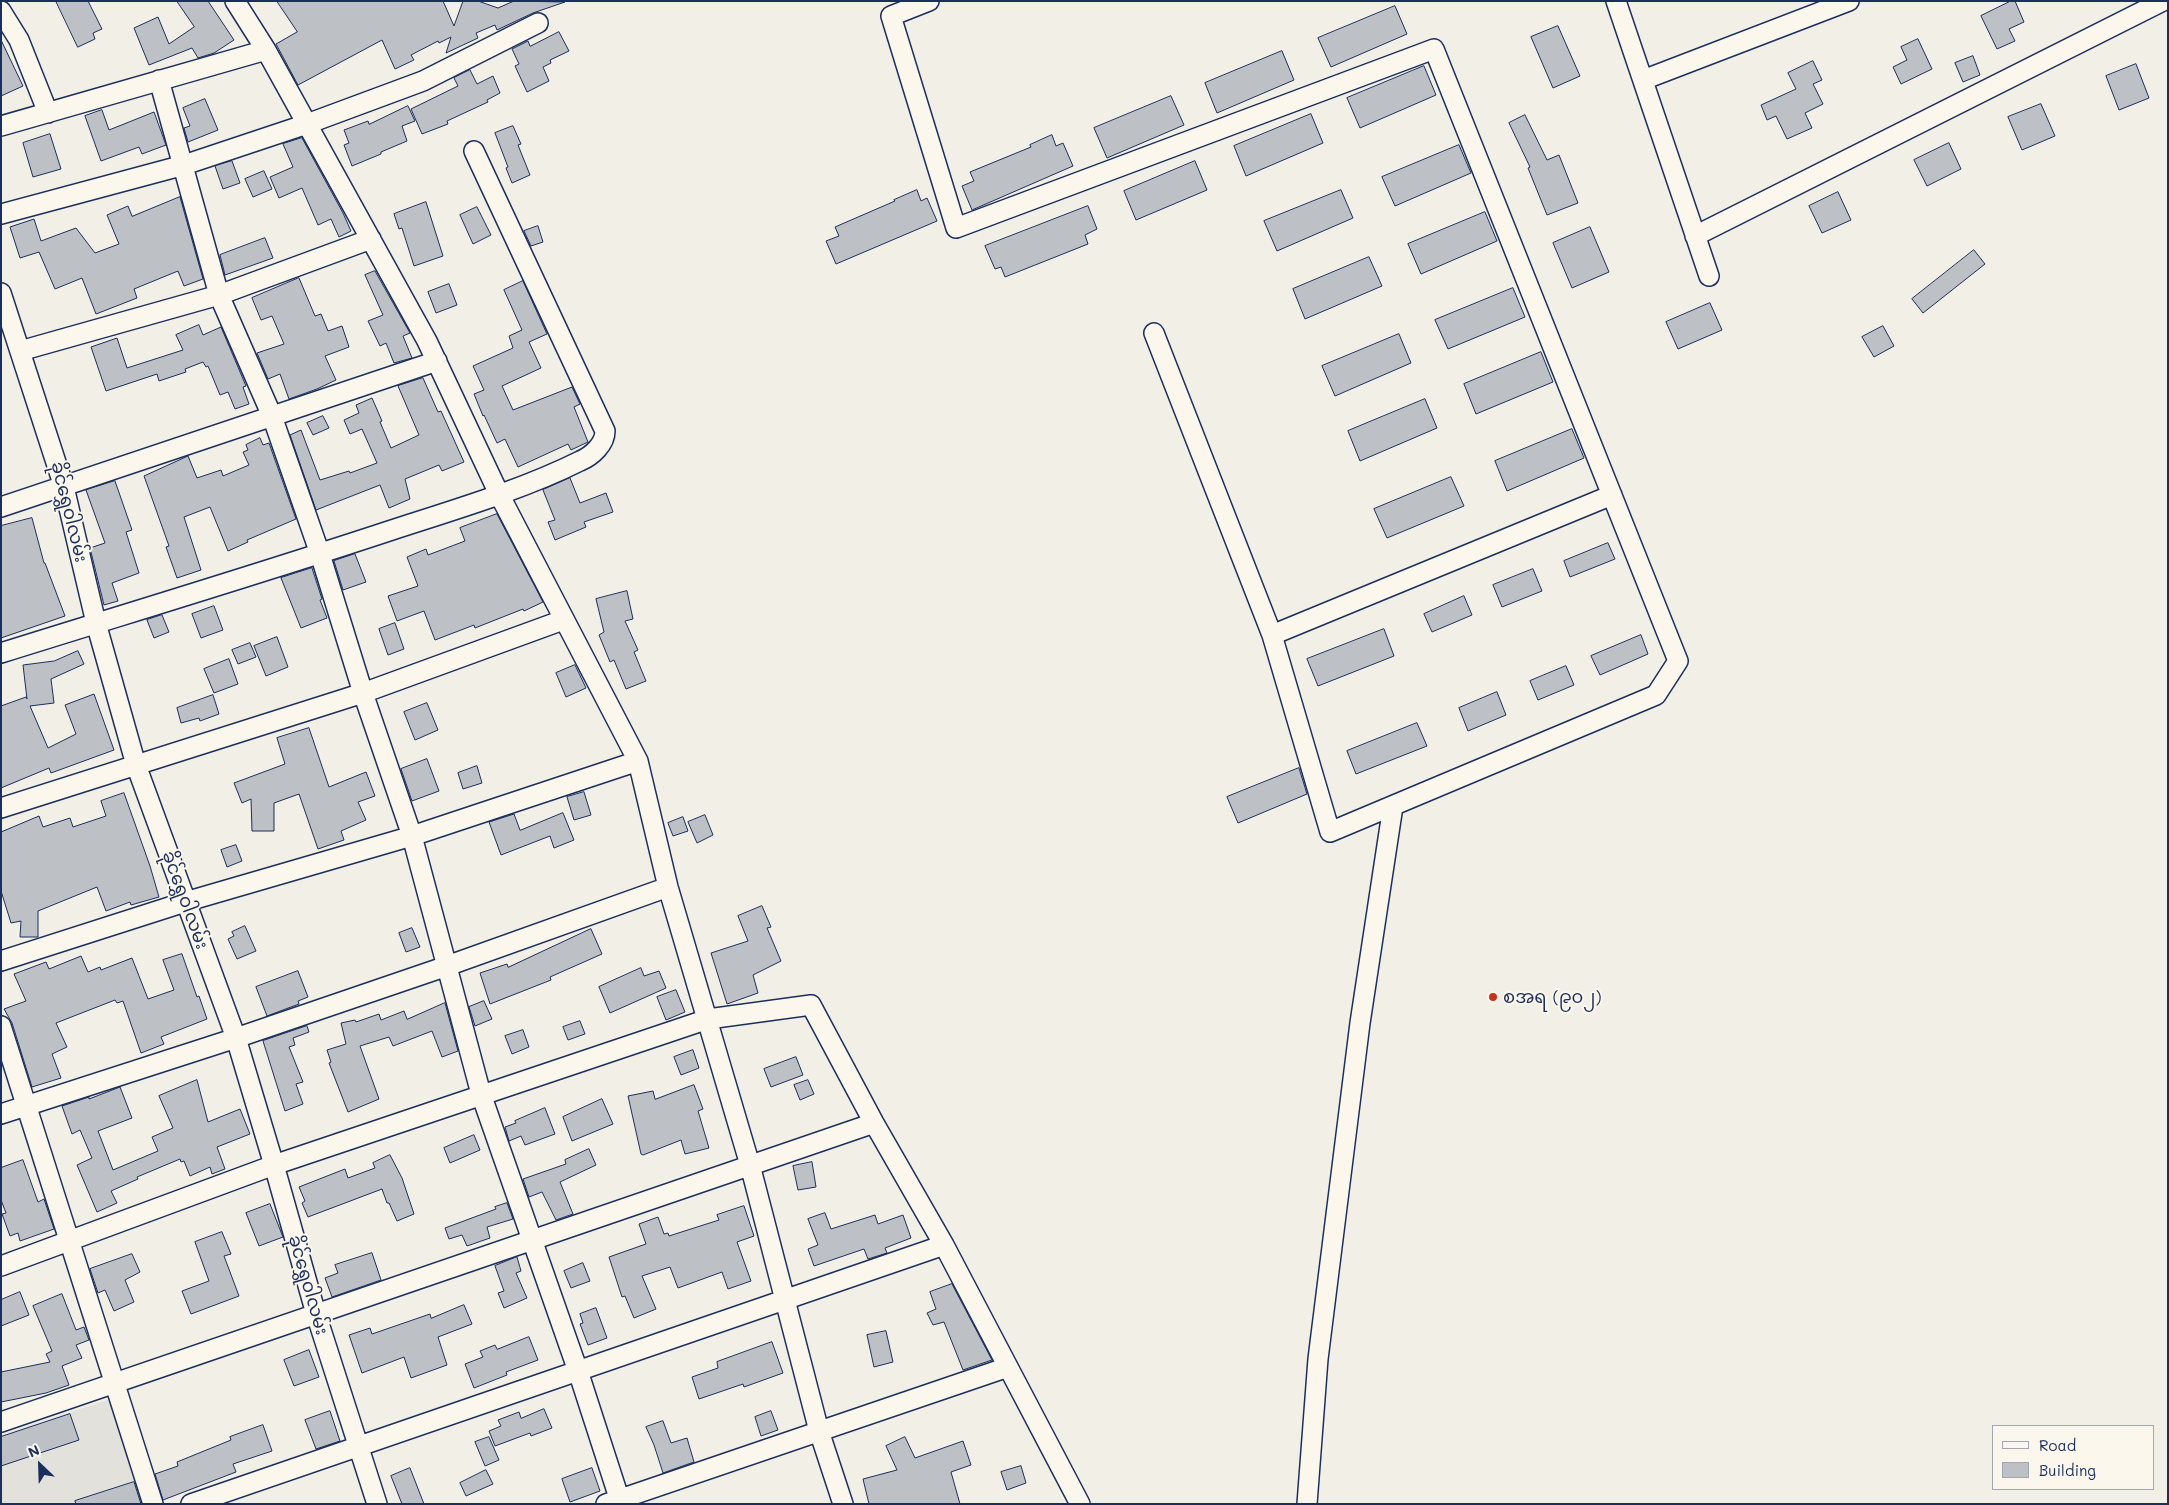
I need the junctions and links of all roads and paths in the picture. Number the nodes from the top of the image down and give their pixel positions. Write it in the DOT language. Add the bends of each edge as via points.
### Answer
graph roads {
  1 [pos="235,1"];
  2 [pos="929,1"];
  3 [pos="1616,1"];
  4 [pos="1849,1"];
  5 [pos="2163,1"];
  6 [pos="1,11"];
  7 [pos="538,24"];
  8 [pos="266,50"];
  9 [pos="159,80"];
  10 [pos="1643,80"];
  11 [pos="48,113"];
  12 [pos="307,124"];
  13 [pos="1,126"];
  14 [pos="474,151"];
  15 [pos="184,165"];
  16 [pos="1,214"];
  17 [pos="1695,236"];
  18 [pos="371,239"];
  19 [pos="1709,276"];
  20 [pos="1,293"];
  21 [pos="219,294"];
  22 [pos="1154,333"];
  23 [pos="20,351"];
  24 [pos="437,361"];
  25 [pos="272,416"];
  26 [pos="64,487"];
  27 [pos="499,494"];
  28 [pos="1612,495"];
  29 [pos="1,507"];
  30 [pos="320,554"];
  31 [pos="563,620"];
  32 [pos="96,623"];
  33 [pos="1272,636"];
  34 [pos="1,653"];
  35 [pos="363,693"];
  36 [pos="638,761"];
  37 [pos="136,765"];
  38 [pos="1393,806"];
  39 [pos="1,808"];
  40 [pos="412,836"];
  41 [pos="668,887"];
  42 [pos="185,902"];
  43 [pos="1,961"];
  44 [pos="447,966"];
  45 [pos="708,1019"];
  46 [pos="1,1026"];
  47 [pos="236,1038"];
  48 [pos="481,1094"];
  49 [pos="26,1105"];
  50 [pos="1,1114"];
  51 [pos="874,1123"];
  52 [pos="274,1165"];
  53 [pos="750,1165"];
  54 [pos="532,1240"];
  55 [pos="70,1242"];
  56 [pos="944,1245"];
  57 [pos="1,1266"];
  58 [pos="785,1300"];
  59 [pos="316,1314"];
  60 [pos="1008,1367"];
  61 [pos="578,1371"];
  62 [pos="114,1383"];
  63 [pos="1,1422"];
  64 [pos="819,1431"];
  65 [pos="358,1447"];
  66 [pos="616,1502"];
  67 [pos="153,1504"];
  68 [pos="191,1504"];
  69 [pos="377,1504"];
  70 [pos="843,1504"];
  71 [pos="1080,1504"];
  72 [pos="1308,1504"];
  1 -- 8 [label="street"];
  2 -- 28 [label="street" via="891,16 956,228 1434,48"];
  3 -- 10 [label="street"];
  4 -- 10 [label="street"];
  5 -- 17 [label="street"];
  6 -- 11 [label="street" via="19,40"];
  7 -- 12 [label="street" via="423,81"];
  8 -- 9 [label="street"];
  8 -- 12 [label="street"];
  9 -- 11 [label="street"];
  9 -- 15 [label="street"];
  10 -- 17 [label="street"];
  11 -- 13 [label="street"];
  12 -- 15 [label="street"];
  12 -- 18 [label="street"];
  14 -- 27 [label="street" via="605,431 605,438 598,448 582,460"];
  15 -- 16 [label="street"];
  15 -- 21 [label="street"];
  17 -- 19 [label="street"];
  18 -- 21 [label="street"];
  18 -- 24 [label="street"];
  20 -- 23 [label="street, ခိုင်ရွှေဝါလမ်း"];
  21 -- 23 [label="street"];
  21 -- 25 [label="street"];
  22 -- 33 [label="street"];
  23 -- 26 [label="street, ခိုင်ရွှေဝါလမ်း"];
  24 -- 25 [label="street"];
  24 -- 27 [label="street"];
  25 -- 26 [label="street"];
  25 -- 30 [label="street"];
  26 -- 29 [label="street"];
  26 -- 32 [label="street, ခိုင်ရွှေဝါလမ်း"];
  27 -- 30 [label="street"];
  27 -- 31 [label="street"];
  28 -- 33 [label="street"];
  28 -- 38 [label="street" via="1678,661 1656,695"];
  30 -- 32 [label="street"];
  30 -- 35 [label="street"];
  31 -- 35 [label="street"];
  31 -- 36 [label="street"];
  32 -- 34 [label="street"];
  32 -- 37 [label="street, ခိုင်ရွှေဝါလမ်း"];
  33 -- 38 [label="street" via="1330,832"];
  35 -- 37 [label="street"];
  35 -- 40 [label="street"];
  36 -- 40 [label="street"];
  36 -- 41 [label="street"];
  37 -- 39 [label="street"];
  37 -- 42 [label="street, ခိုင်ရွှေဝါလမ်း"];
  38 -- 72 [label="street" via="1360,1024 1318,1359"];
  40 -- 42 [label="street"];
  40 -- 44 [label="street"];
  41 -- 44 [label="street"];
  41 -- 45 [label="street"];
  42 -- 43 [label="street"];
  42 -- 47 [label="street, ခိုင်ရွှေဝါလမ်း"];
  44 -- 47 [label="street"];
  44 -- 48 [label="street"];
  45 -- 48 [label="street"];
  45 -- 51 [label="street" via="812,1005"];
  45 -- 53 [label="street"];
  46 -- 49 [label="street"];
  47 -- 49 [label="street"];
  47 -- 52 [label="street, ခိုင်ရွှေဝါလမ်း"];
  48 -- 52 [label="street"];
  48 -- 54 [label="street"];
  49 -- 50 [label="street"];
  49 -- 55 [label="street"];
  51 -- 53 [label="street"];
  51 -- 56 [label="street"];
  52 -- 55 [label="street"];
  52 -- 59 [label="street, ခိုင်ရွှေဝါလမ်း"];
  53 -- 54 [label="street"];
  53 -- 58 [label="street"];
  54 -- 59 [label="street"];
  54 -- 61 [label="street"];
  55 -- 57 [label="street"];
  55 -- 62 [label="street"];
  56 -- 58 [label="street"];
  56 -- 60 [label="street"];
  58 -- 61 [label="street"];
  58 -- 64 [label="street"];
  59 -- 62 [label="street"];
  59 -- 65 [label="street, ခိုင်ရွှေဝါလမ်း"];
  60 -- 64 [label="street"];
  60 -- 71 [label="street"];
  61 -- 65 [label="street"];
  61 -- 66 [label="street"];
  62 -- 63 [label="street"];
  62 -- 67 [label="street"];
  64 -- 66 [label="street"];
  64 -- 70 [label="street"];
  65 -- 68 [label="street"];
  65 -- 69 [label="street, ခိုင်ရွှေဝါလမ်း"];
}
